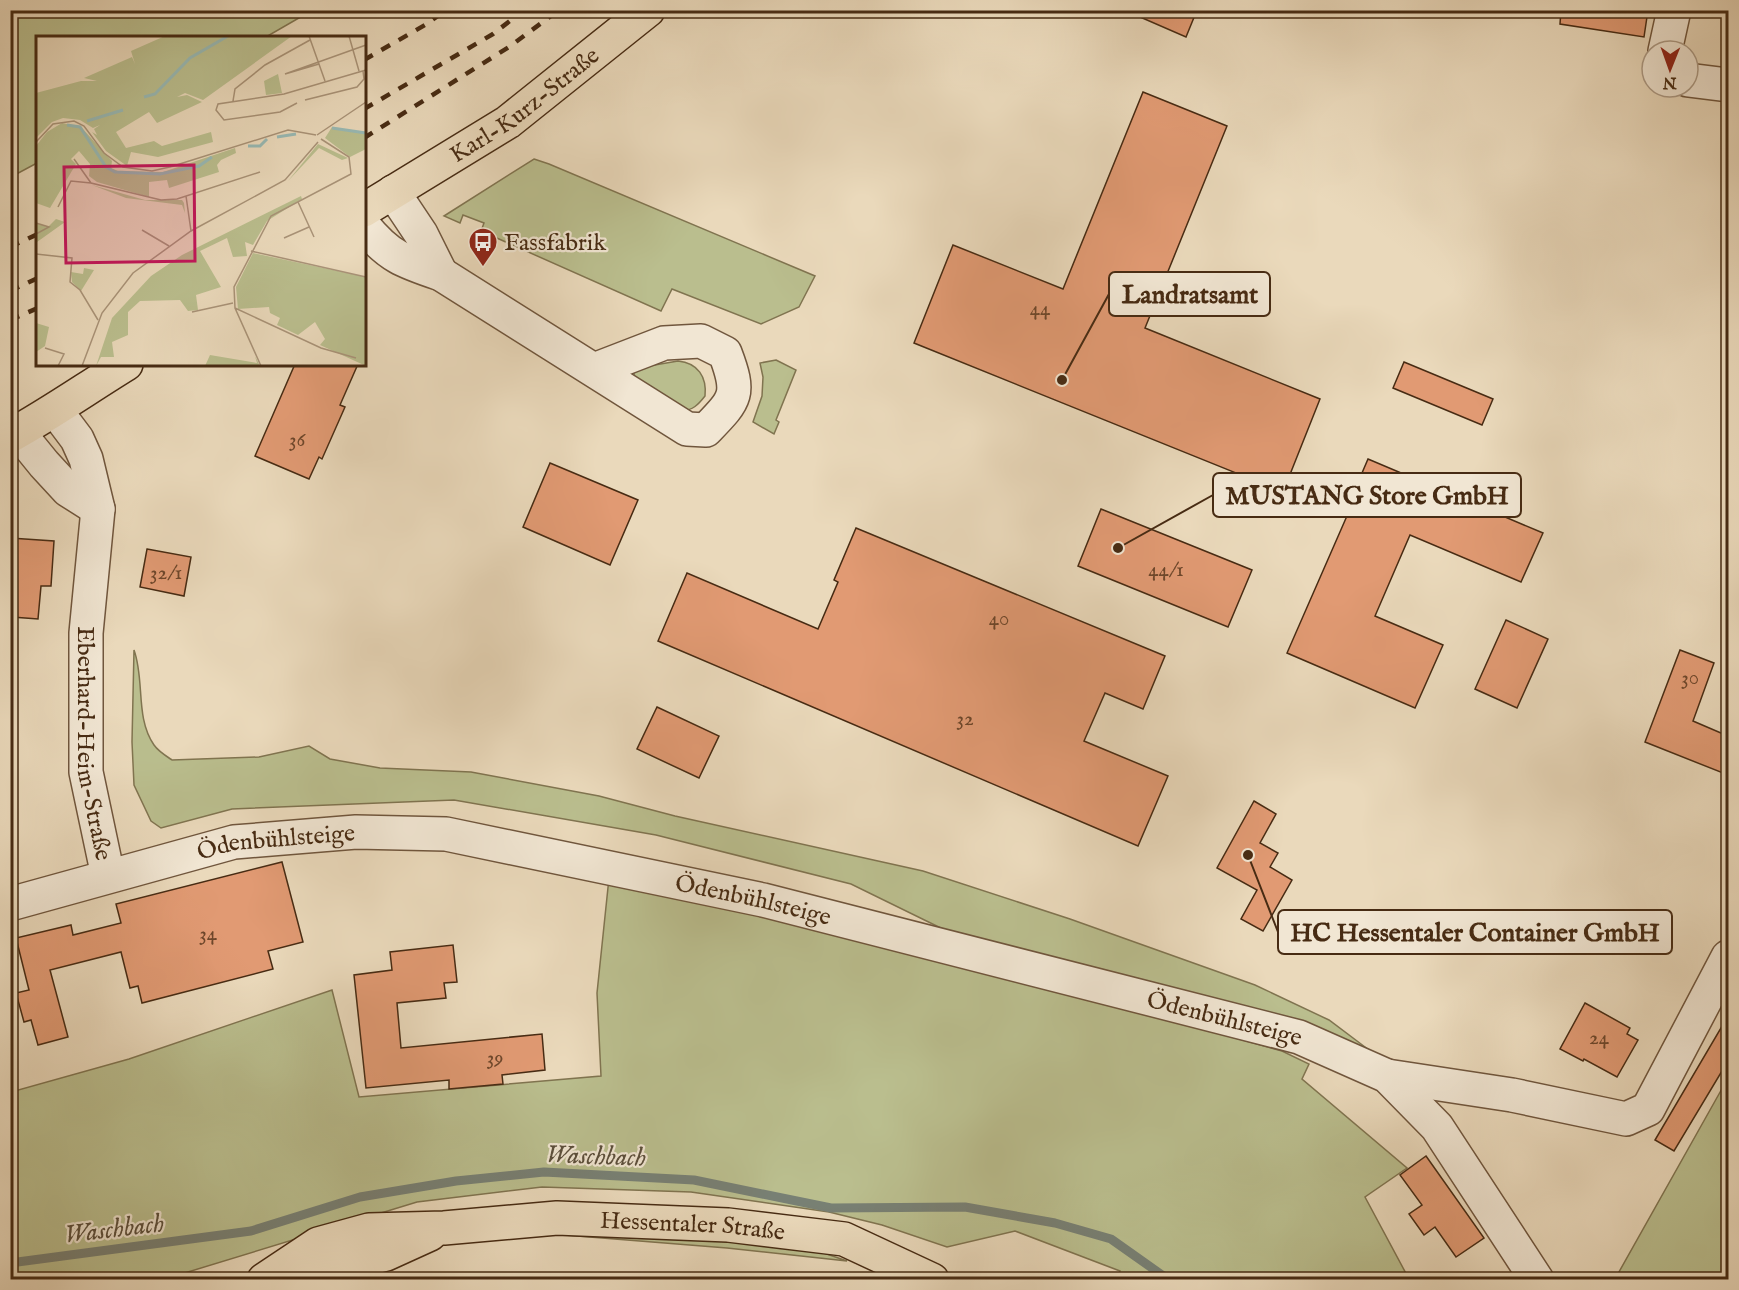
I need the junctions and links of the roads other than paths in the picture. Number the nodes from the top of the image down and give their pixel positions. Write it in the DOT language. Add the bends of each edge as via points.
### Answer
graph roads {
  1 [pos="648,10"];
  2 [pos="1674,10"];
  3 [pos="1668,39"];
  4 [pos="1700,82"];
  5 [pos="1728,86"];
  6 [pos="393,192"];
  7 [pos="366,209"];
  8 [pos="366,228"];
  9 [pos="441,274"];
  10 [pos="102,366"];
  11 [pos="123,366"];
  12 [pos="594,370"];
  13 [pos="83,391"];
  14 [pos="56,411"];
  15 [pos="14,434"];
  16 [pos="98,509"];
  17 [pos="108,876"];
  18 [pos="10,904"];
  19 [pos="1728,957"];
  20 [pos="1387,1076"];
  21 [pos="266,1280"];
  22 [pos="932,1280"];
  23 [pos="1537,1280"];
  1 -- 6 [label="main road, Karl-Kurz-Straße" via="508,122"];
  2 -- 3 [label="street"];
  4 -- 5 [label="street"];
  6 -- 7 [label="main road, Karl-Kurz-Straße"];
  6 -- 9 [label="street"];
  8 -- 9 [label="street" via="383,248 403,261"];
  9 -- 12 [label="street"];
  10 -- 13 [label="main road"];
  11 -- 13 [label="main road"];
  13 -- 14 [label="main road"];
  14 -- 15 [label="main road"];
  14 -- 16 [label="street, Eberhard-Heim-Straße" via="86,459"];
  15 -- 16 [label="street" via="68,489"];
  16 -- 17 [label="street, Eberhard-Heim-Straße" via="86,633 86,772"];
  17 -- 18 [label="street, Eberhard-Heim-Straße"];
  17 -- 20 [label="street, Ödenbühlsteige" via="234,842 356,832 446,834 763,900 1299,1037"];
  19 -- 20 [label="street, Ödenbühlsteige" via="1648,1109 1626,1119 1512,1095"];
  20 -- 23 [label="street, Ödenbühlsteige" via="1437,1127"];
  21 -- 22 [label="main road, Hessentaler Straße" via="386,1254 444,1228 557,1218 728,1225 844,1239"];
}
